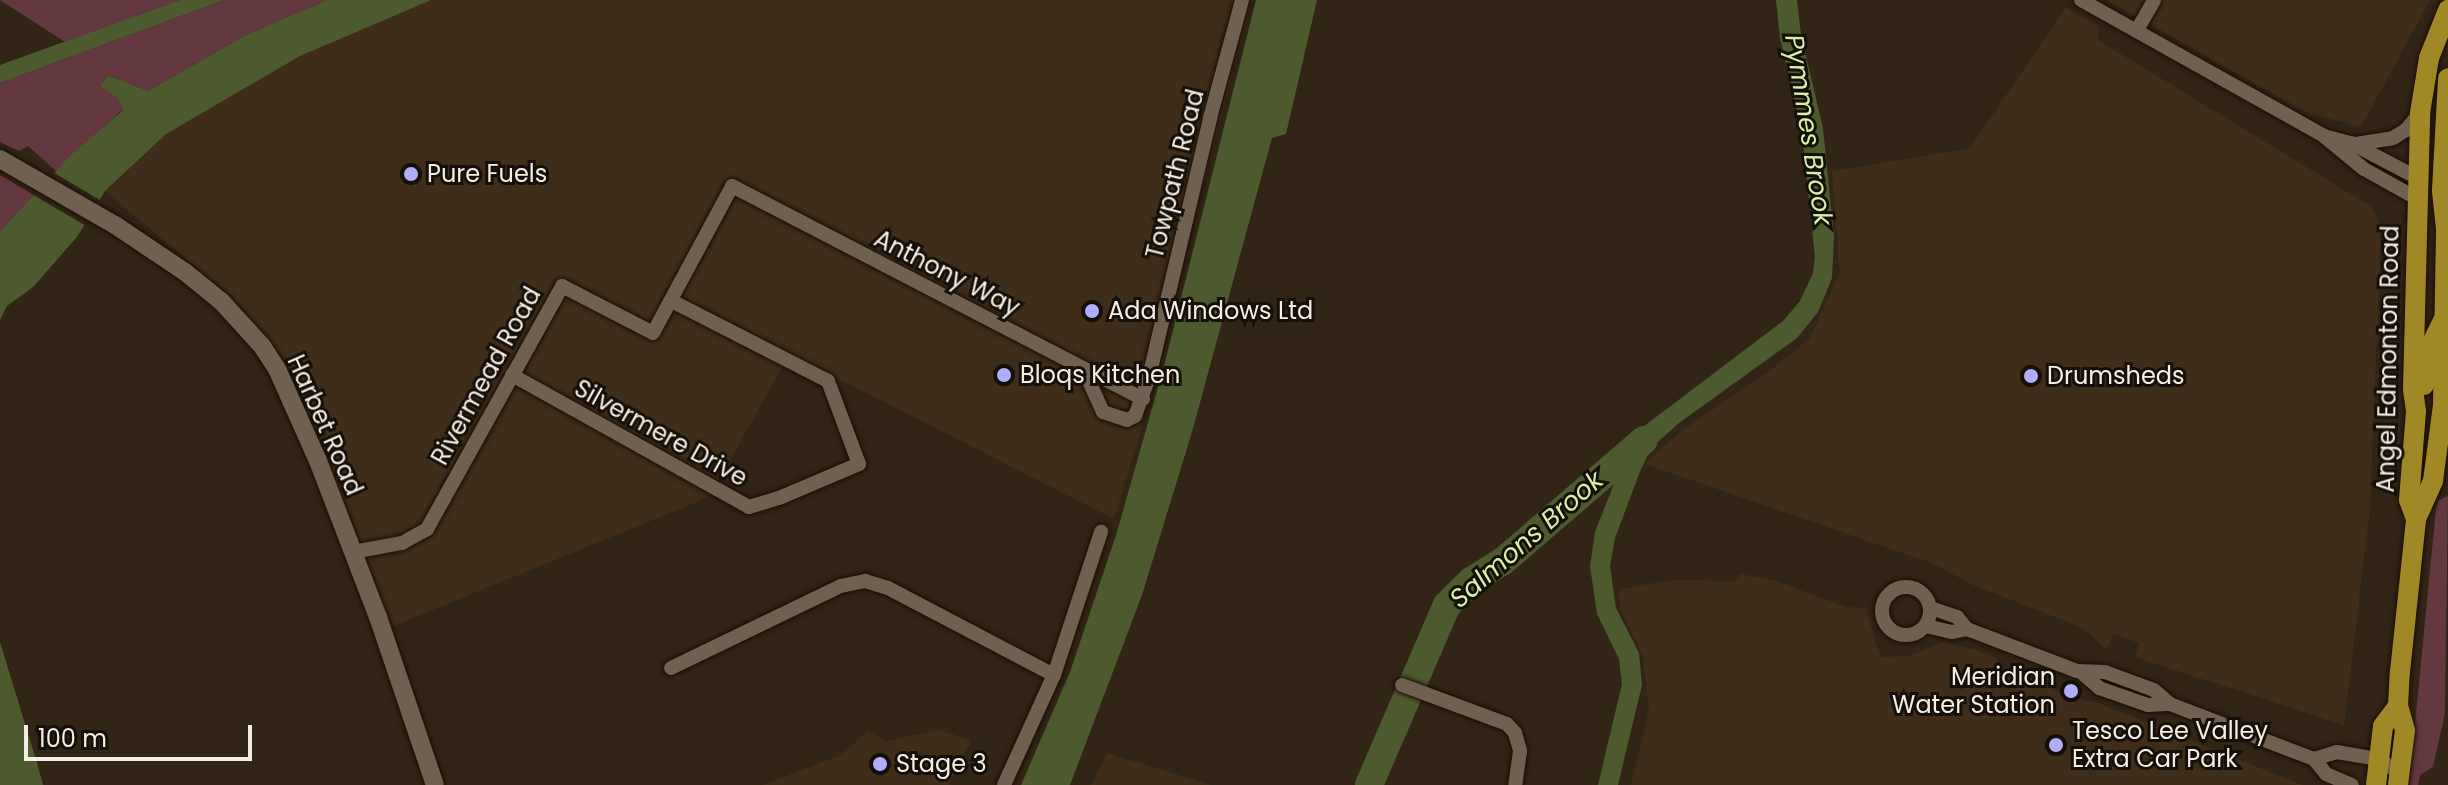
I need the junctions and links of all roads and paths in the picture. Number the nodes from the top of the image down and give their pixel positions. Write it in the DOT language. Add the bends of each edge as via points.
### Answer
graph roads {
  1 [pos="1242,0"];
  2 [pos="2081,0"];
  3 [pos="2154,0"];
  4 [pos="2448,10"];
  5 [pos="2137,30"];
  6 [pos="2448,78"];
  7 [pos="2420,113"];
  8 [pos="2324,136"];
  9 [pos="2351,143"];
  10 [pos="0,159"];
  11 [pos="2418,171"];
  12 [pos="732,186"];
  13 [pos="2418,199"];
  14 [pos="2446,203"];
  15 [pos="672,301"];
  16 [pos="2447,314"];
  17 [pos="2447,362"];
  18 [pos="1083,368"];
  19 [pos="512,375"];
  20 [pos="1143,399"];
  21 [pos="2416,411"];
  22 [pos="2416,519"];
  23 [pos="1101,532"];
  24 [pos="353,552"];
  25 [pos="1931,608"];
  26 [pos="1926,626"];
  27 [pos="1967,629"];
  28 [pos="671,668"];
  29 [pos="1054,675"];
  30 [pos="1402,685"];
  31 [pos="2398,706"];
  32 [pos="2314,759"];
  33 [pos="2378,759"];
  34 [pos="2399,779"];
  35 [pos="435,785"];
  36 [pos="1004,785"];
  37 [pos="1515,785"];
  38 [pos="2352,785"];
  39 [pos="2376,785"];
  1 -- 20 [label="street, Towpath Road"];
  2 -- 5 [label="street"];
  3 -- 5 [label="street"];
  4 -- 7 [label="main road, Angel Edmonton Road" via="2429,58"];
  5 -- 8 [label="street"];
  6 -- 14 [label="main road"];
  7 -- 9 [label="street" via="2393,138"];
  7 -- 11 [label="main road, Angel Edmonton Road"];
  8 -- 9 [label="street"];
  8 -- 13 [label="street" via="2364,169"];
  9 -- 11 [label="street"];
  10 -- 24 [label="street, Harbet Road" via="115,225 221,301 262,346 290,396"];
  11 -- 13 [label="main road, Angel Edmonton Road"];
  11 -- 14 [label="main road"];
  12 -- 15 [label="street, Rivermead Road"];
  12 -- 18 [label="street, Anthony Way"];
  13 -- 14 [label="main road"];
  13 -- 21 [label="main road, Angel Edmonton Road"];
  14 -- 16 [label="main road"];
  15 -- 19 [label="street, Rivermead Road" via="653,333 562,286"];
  15 -- 19 [label="street, Silvermere Drive" via="828,381 859,464 749,507"];
  16 -- 17 [label="main road, Angel Edmonton Road"];
  16 -- 21 [label="main road" via="2431,345"];
  17 -- 22 [label="main road, Angel Edmonton Road" via="2433,481"];
  18 -- 20 [label="street, Anthony Way"];
  18 -- 20 [label="street" via="1103,412 1113,418 1135,416"];
  19 -- 24 [label="street, Rivermead Road" via="427,529 402,543"];
  21 -- 22 [label="main road, Angel Edmonton Road" via="2409,500"];
  22 -- 31 [label="main road, Angel Edmonton Road"];
  23 -- 29 [label="street"];
  24 -- 35 [label="street, Harbet Road"];
  25 -- 26 [label="street"];
  25 -- 26 [label="street" via="1924,595 1911,588 1897,589 1883,605 1884,620 1894,632 1911,635"];
  25 -- 27 [label="street" via="1957,617"];
  26 -- 27 [label="street" via="1952,632"];
  27 -- 32 [label="street" via="2082,673 2099,688 2148,705 2170,704"];
  28 -- 29 [label="street" via="841,586 865,581"];
  29 -- 36 [label="street"];
  30 -- 37 [label="street" via="1507,724 1520,751"];
  31 -- 33 [label="main road, Angel Edmonton Road" via="2383,726"];
  31 -- 34 [label="main road, Angel Edmonton Road" via="2405,730"];
  32 -- 33 [label="street" via="2331,752"];
  32 -- 38 [label="street" via="2326,774"];
  33 -- 34 [label="street"];
  33 -- 39 [label="main road, Angel Edmonton Road"];
}
